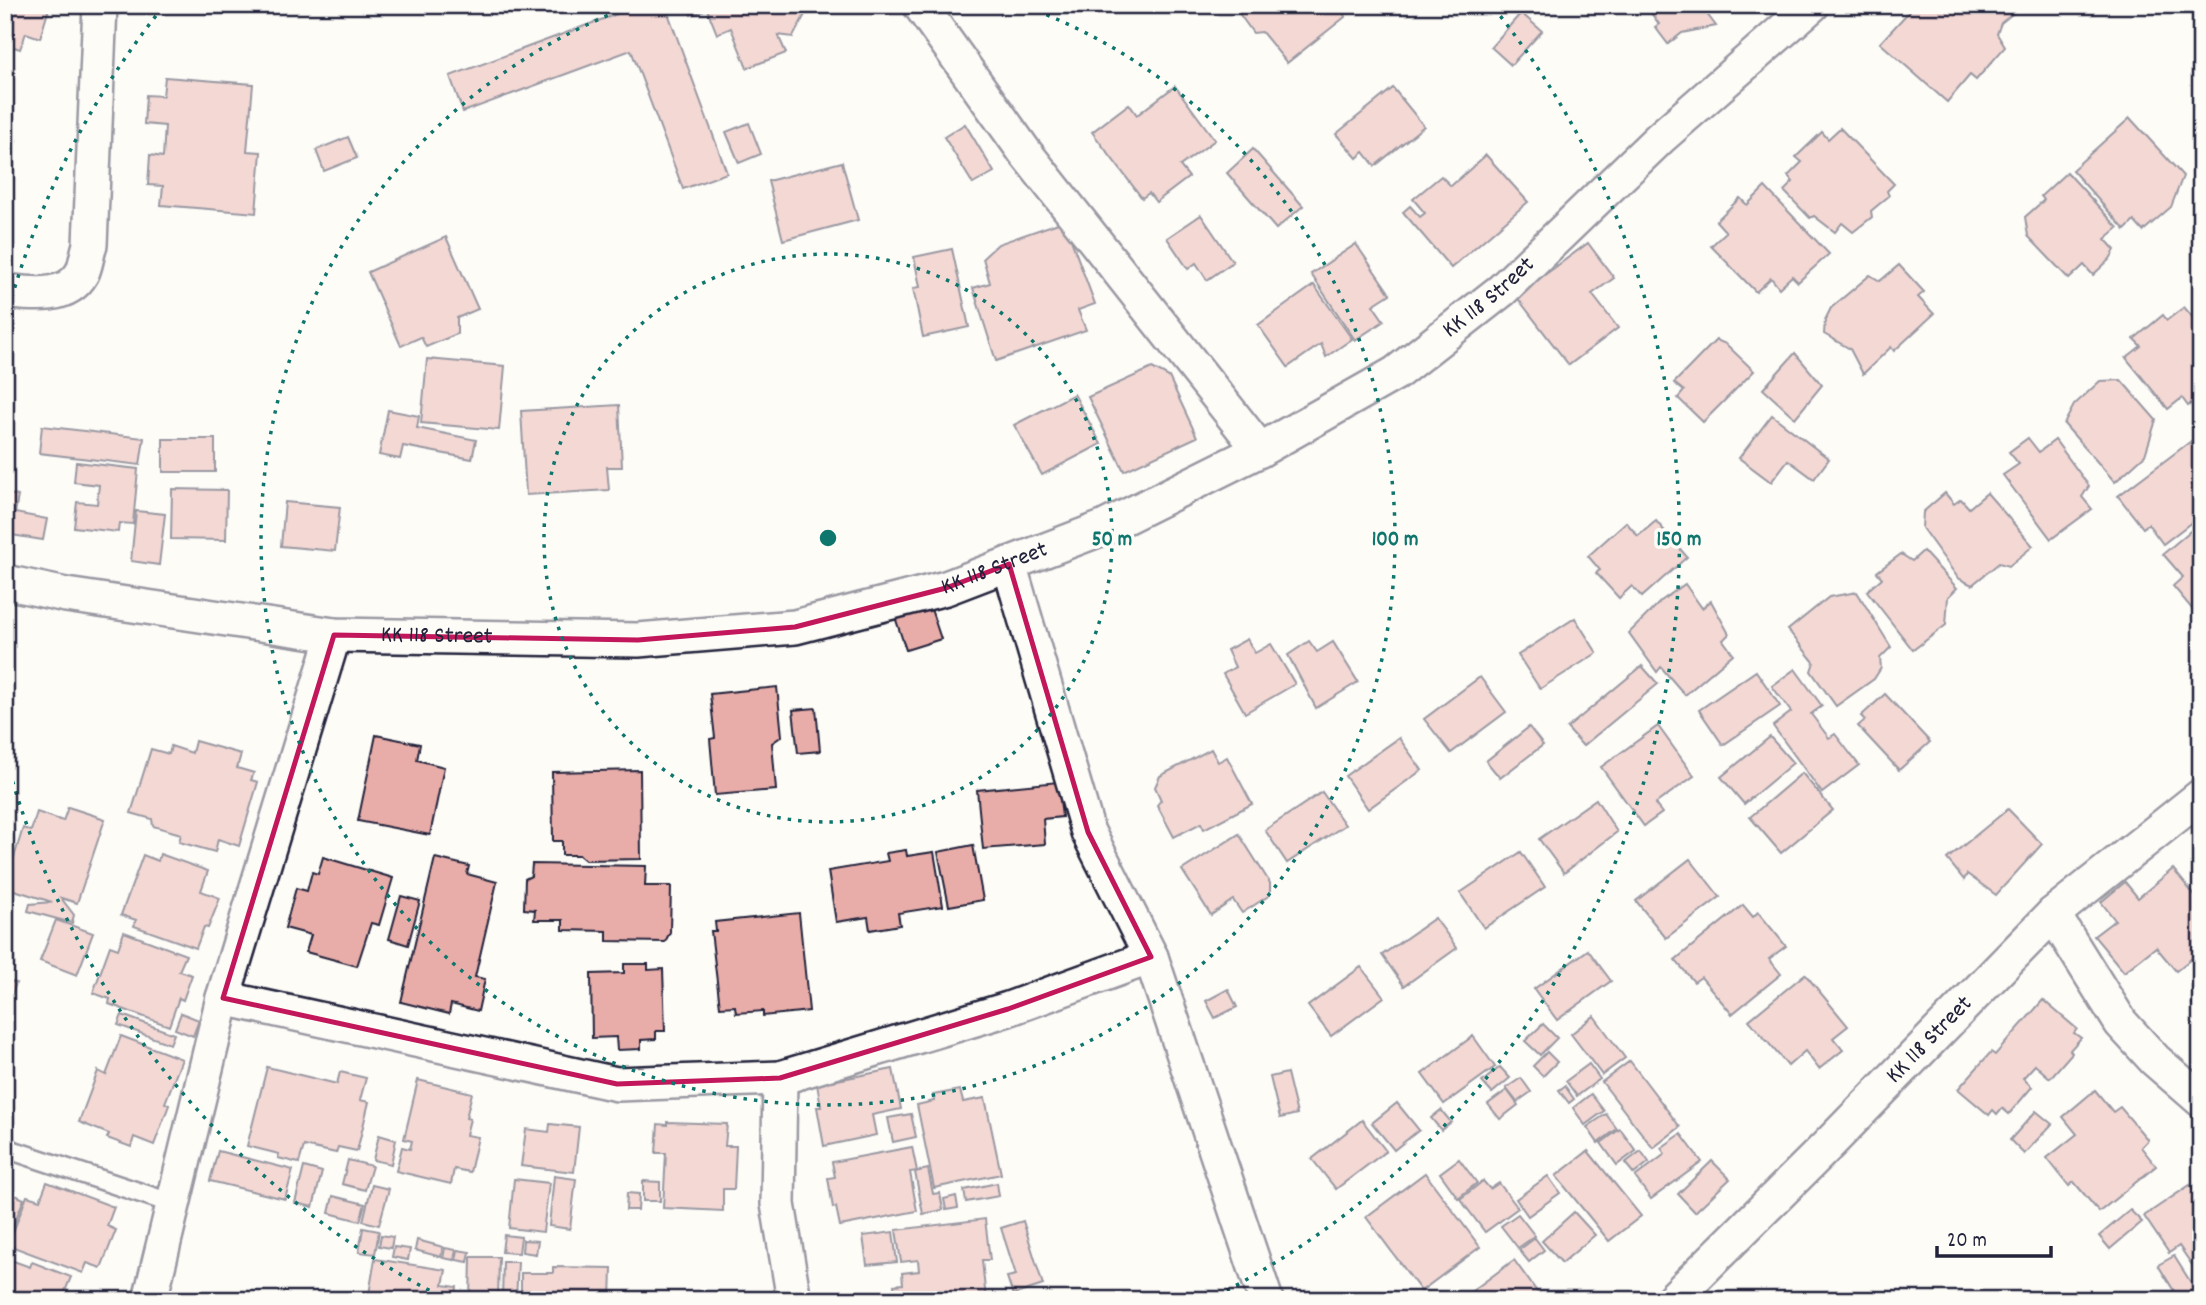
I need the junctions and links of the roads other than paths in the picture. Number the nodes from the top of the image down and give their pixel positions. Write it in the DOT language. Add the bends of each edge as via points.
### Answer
graph roads {
  1 [pos="100,5"];
  2 [pos="919,5"];
  3 [pos="1812,5"];
  4 [pos="5,292"];
  5 [pos="1260,450"];
  6 [pos="1009,564"];
  7 [pos="5,582"];
  8 [pos="334,635"];
  9 [pos="2201,796"];
  10 [pos="2053,914"];
  11 [pos="1151,957"];
  12 [pos="223,998"];
  13 [pos="780,1078"];
  14 [pos="2201,1100"];
  15 [pos="5,1148"];
  16 [pos="174,1204"];
  17 [pos="150,1300"];
  18 [pos="794,1300"];
  19 [pos="1266,1300"];
  20 [pos="1672,1300"];
  1 -- 4 [label="street" via="90,245 82,273 62,291 34,295"];
  2 -- 5 [label="street" via="1024,151"];
  3 -- 5 [label="street, KK 118 Street" via="1660,138 1502,290 1396,373"];
  5 -- 6 [label="street, KK 118 Street" via="1103,528"];
  6 -- 8 [label="street, KK 118 Street" via="946,588 795,627 638,640"];
  6 -- 11 [label="street" via="1088,832"];
  7 -- 8 [label="street, KK 118 Street"];
  8 -- 12 [label="street"];
  9 -- 10 [label="street, KK 118 Street"];
  10 -- 14 [label="street" via="2121,1023"];
  10 -- 20 [label="street, KK 118 Street"];
  11 -- 13 [label="street" via="1008,1009"];
  11 -- 19 [label="street"];
  12 -- 13 [label="street" via="617,1084"];
  12 -- 16 [label="street"];
  13 -- 18 [label="street" via="778,1204"];
  15 -- 16 [label="lane"];
  16 -- 17 [label="street"];
}
